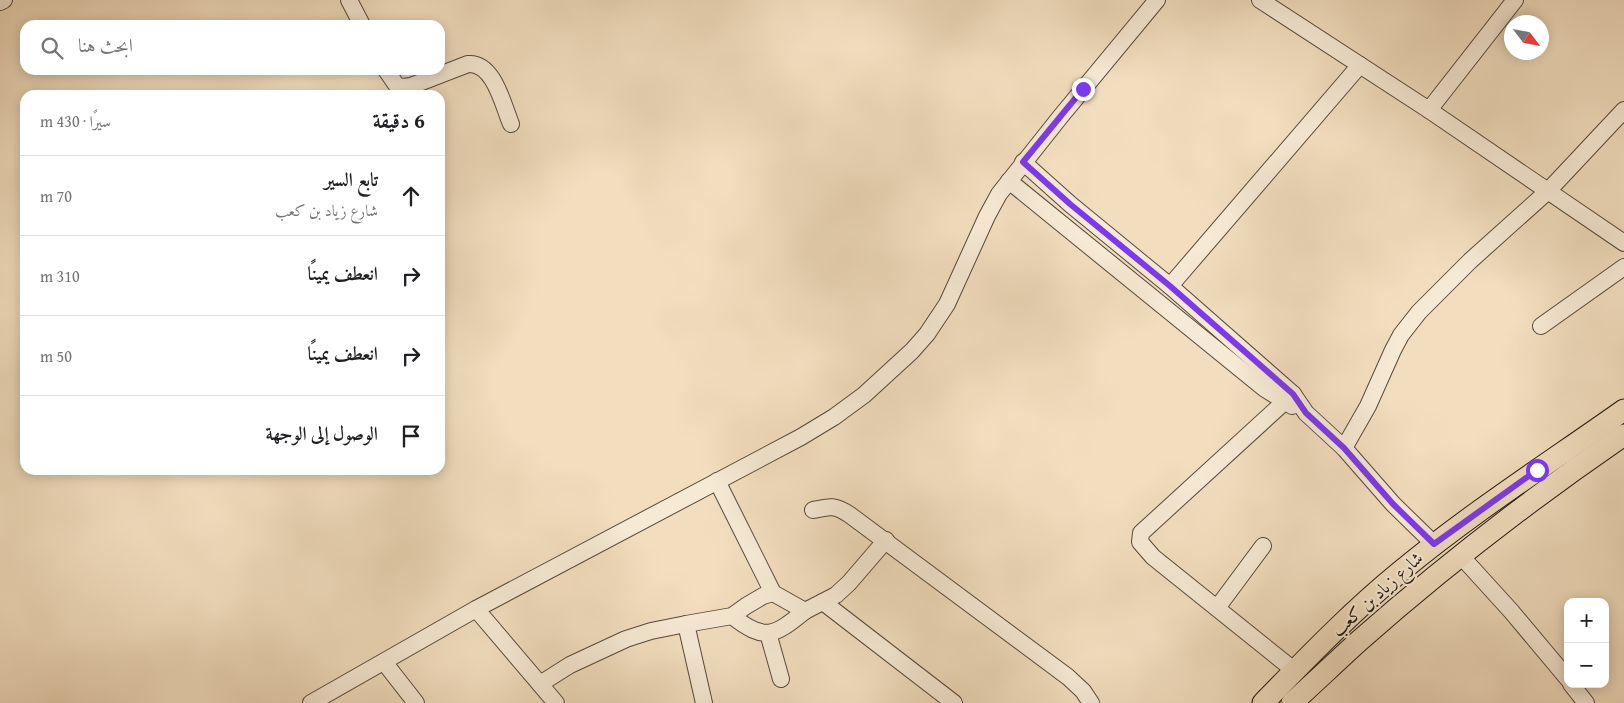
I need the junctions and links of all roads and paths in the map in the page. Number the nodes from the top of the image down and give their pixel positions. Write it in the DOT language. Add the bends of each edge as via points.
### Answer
graph roads {
  1 [pos="4,0"];
  2 [pos="349,0"];
  3 [pos="1157,0"];
  4 [pos="1260,0"];
  5 [pos="1515,0"];
  6 [pos="0,2"];
  7 [pos="359,20"];
  8 [pos="1360,65"];
  9 [pos="445,73"];
  10 [pos="389,75"];
  11 [pos="440,75"];
  12 [pos="1428,110"];
  13 [pos="1624,110"];
  14 [pos="511,124"];
  15 [pos="1023,162"];
  16 [pos="1009,181"];
  17 [pos="1548,191"];
  18 [pos="1624,243"];
  19 [pos="1624,267"];
  20 [pos="1170,286"];
  21 [pos="1541,326"];
  22 [pos="1289,398"];
  23 [pos="1624,410"];
  24 [pos="1624,435"];
  25 [pos="1344,448"];
  26 [pos="717,481"];
  27 [pos="813,510"];
  28 [pos="886,540"];
  29 [pos="1434,544"];
  30 [pos="1263,546"];
  31 [pos="1461,556"];
  32 [pos="773,594"];
  33 [pos="822,602"];
  34 [pos="1217,608"];
  35 [pos="476,609"];
  36 [pos="804,611"];
  37 [pos="732,616"];
  38 [pos="686,624"];
  39 [pos="768,633"];
  40 [pos="384,662"];
  41 [pos="1295,671"];
  42 [pos="1564,675"];
  43 [pos="781,678"];
  44 [pos="540,684"];
  45 [pos="1575,688"];
  46 [pos="311,703"];
  47 [pos="416,703"];
  48 [pos="556,703"];
  49 [pos="704,703"];
  50 [pos="954,703"];
  51 [pos="1091,703"];
  52 [pos="1263,703"];
  53 [pos="1292,703"];
  54 [pos="1586,703"];
  1 -- 6 [label="street"];
  2 -- 7 [label="street"];
  3 -- 15 [label="street"];
  4 -- 8 [label="street"];
  5 -- 12 [label="street"];
  8 -- 12 [label="street"];
  8 -- 20 [label="street"];
  9 -- 14 [label="street" via="468,64 478,65 492,77"];
  10 -- 11 [label="street" via="397,86 404,87"];
  12 -- 17 [label="street"];
  13 -- 17 [label="street"];
  15 -- 16 [label="street"];
  15 -- 20 [label="street"];
  16 -- 22 [label="street" via="1257,383"];
  16 -- 26 [label="street" via="987,216 947,304 912,351 864,395 834,417"];
  17 -- 18 [label="street"];
  17 -- 25 [label="street" via="1418,312 1401,335 1368,406"];
  19 -- 21 [label="street"];
  20 -- 22 [label="street"];
  22 -- 25 [label="street"];
  22 -- 34 [label="street" via="1141,533 1140,542 1153,557"];
  23 -- 29 [label="main road, شارع زياد بن كعب"];
  24 -- 31 [label="main road, شارع زياد بن كعب"];
  25 -- 29 [label="street" via="1393,504"];
  26 -- 32 [label="street"];
  26 -- 35 [label="street"];
  27 -- 28 [label="street" via="837,507"];
  28 -- 33 [label="street" via="849,583"];
  28 -- 51 [label="street" via="1068,677"];
  29 -- 41 [label="main road, شارع زياد بن كعب" via="1357,610"];
  30 -- 34 [label="street"];
  31 -- 42 [label="street"];
  31 -- 53 [label="main road, شارع زياد بن كعب" via="1358,642"];
  32 -- 36 [label="street"];
  32 -- 37 [label="street" via="763,596"];
  33 -- 36 [label="street"];
  33 -- 50 [label="street"];
  34 -- 41 [label="street"];
  35 -- 40 [label="street"];
  35 -- 44 [label="street"];
  36 -- 39 [label="street" via="786,626"];
  37 -- 38 [label="street"];
  37 -- 39 [label="street" via="750,629"];
  38 -- 44 [label="street" via="626,639 570,665"];
  38 -- 49 [label="street"];
  39 -- 43 [label="street"];
  40 -- 46 [label="street"];
  40 -- 47 [label="street"];
  41 -- 52 [label="main road, شارع زياد بن كعب"];
  44 -- 48 [label="street"];
  45 -- 54 [label="street"];
}
